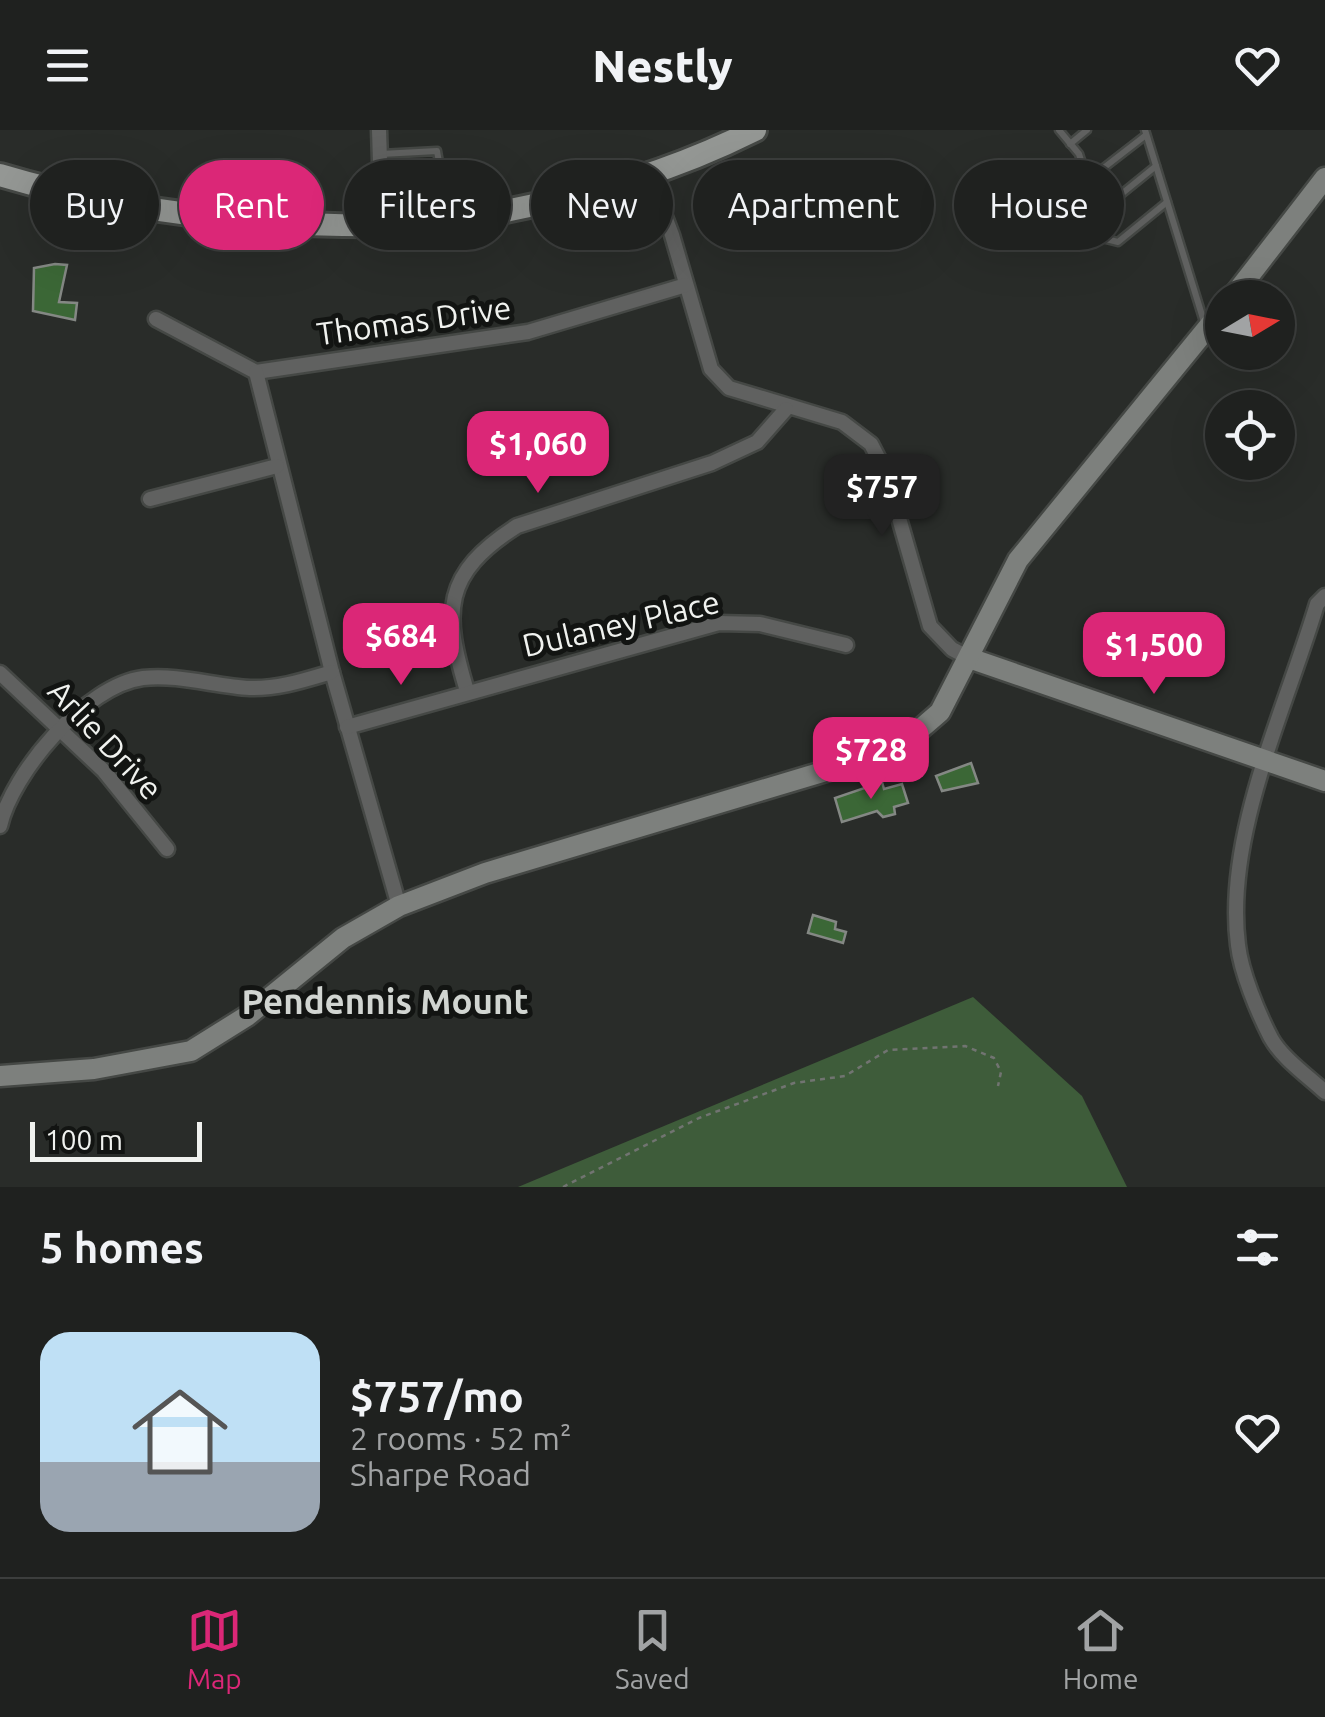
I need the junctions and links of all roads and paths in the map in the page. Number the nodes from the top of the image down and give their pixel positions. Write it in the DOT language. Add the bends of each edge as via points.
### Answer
graph roads {
  1 [pos="379,130"];
  2 [pos="755,130"];
  3 [pos="1059,130"];
  4 [pos="1087,130"];
  5 [pos="1146,133"];
  6 [pos="1070,144"];
  7 [pos="380,154"];
  8 [pos="380,160"];
  9 [pos="439,160"];
  10 [pos="1081,160"];
  11 [pos="1112,160"];
  12 [pos="1156,166"];
  13 [pos="673,167"];
  14 [pos="0,174"];
  15 [pos="1325,178"];
  16 [pos="1124,192"];
  17 [pos="1167,202"];
  18 [pos="344,221"];
  19 [pos="1124,237"];
  20 [pos="673,246"];
  21 [pos="1246,280"];
  22 [pos="686,285"];
  23 [pos="156,319"];
  24 [pos="1205,328"];
  25 [pos="1205,332"];
  26 [pos="256,372"];
  27 [pos="786,408"];
  28 [pos="277,466"];
  29 [pos="150,499"];
  30 [pos="1325,596"];
  31 [pos="846,645"];
  32 [pos="969,658"];
  33 [pos="332,672"];
  34 [pos="0,673"];
  35 [pos="467,691"];
  36 [pos="347,727"];
  37 [pos="62,729"];
  38 [pos="1266,763"];
  39 [pos="1325,781"];
  40 [pos="0,826"];
  41 [pos="167,849"];
  42 [pos="399,906"];
  43 [pos="7,1071"];
  44 [pos="998,1086"];
  45 [pos="1325,1092"];
  46 [pos="563,1187"];
  1 -- 7 [label="street"];
  2 -- 13 [label="main road"];
  3 -- 6 [label="lane"];
  4 -- 6 [label="lane"];
  5 -- 11 [label="lane"];
  5 -- 12 [label="lane"];
  6 -- 10 [label="lane"];
  7 -- 8 [label="street"];
  7 -- 9 [label="lane" via="437,151"];
  12 -- 16 [label="lane"];
  12 -- 17 [label="lane"];
  14 -- 18 [label="main road" via="71,196 223,216"];
  15 -- 21 [label="main road"];
  17 -- 19 [label="lane"];
  17 -- 24 [label="lane"];
  20 -- 22 [label="street"];
  22 -- 26 [label="street, Thomas Drive" via="528,332"];
  22 -- 27 [label="street" via="711,369 729,388"];
  23 -- 26 [label="street"];
  25 -- 32 [label="main road" via="1018,560"];
  26 -- 28 [label="street"];
  27 -- 32 [label="street" via="842,422 871,444 886,473 930,626"];
  27 -- 35 [label="street" via="757,442 712,463 517,526 493,541 452,596 453,637"];
  28 -- 29 [label="street"];
  28 -- 33 [label="street"];
  30 -- 38 [label="street"];
  31 -- 35 [label="street, Dulaney Place" via="760,624 719,623"];
  32 -- 38 [label="main road"];
  32 -- 42 [label="main road" via="940,712 880,758 485,873"];
  33 -- 36 [label="street"];
  33 -- 37 [label="street" via="252,688 142,678 97,698"];
  34 -- 37 [label="street, Arlie Drive"];
  35 -- 36 [label="street, Dulaney Place"];
  36 -- 42 [label="street"];
  37 -- 40 [label="street" via="14,789"];
  37 -- 41 [label="street, Arlie Drive"];
  38 -- 39 [label="main road"];
  38 -- 45 [label="street" via="1241,853 1238,948 1272,1041"];
  42 -- 43 [label="main road" via="342,938 247,1016 191,1052 94,1069"];
  44 -- 46 [label="path" via="994,1058 965,1046 888,1050 845,1076 794,1083 699,1118"];
}
